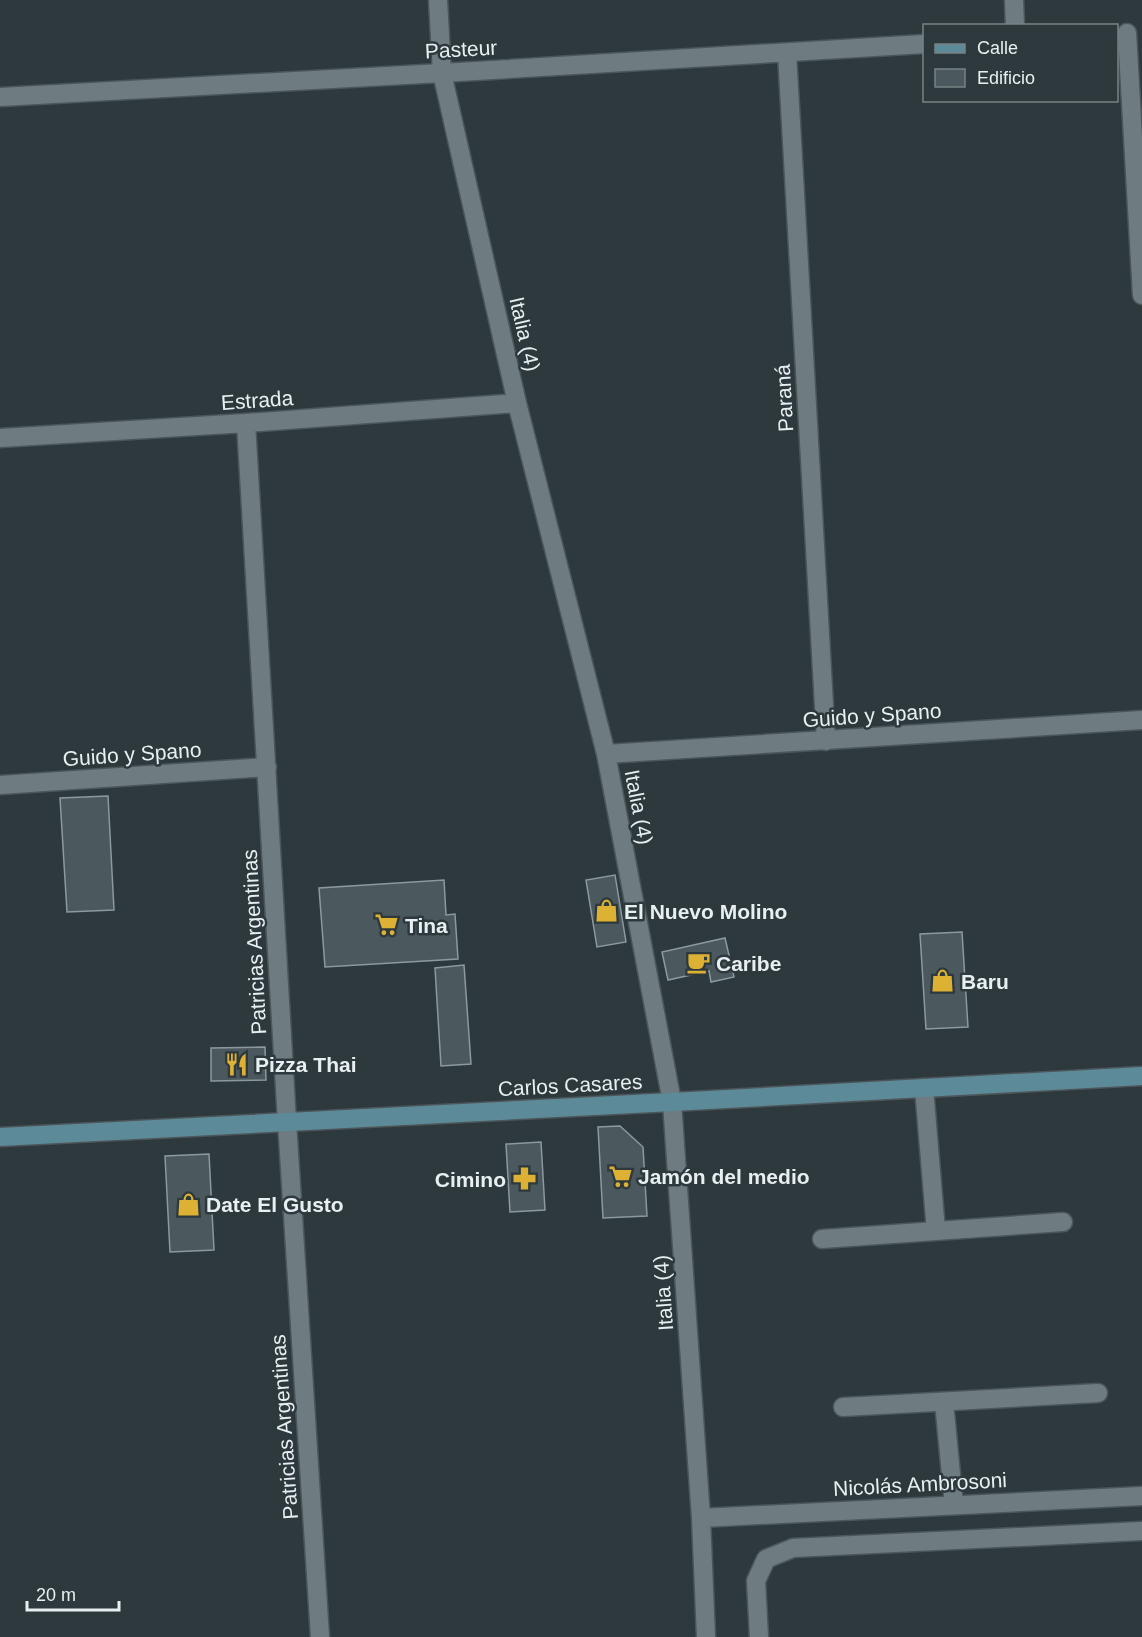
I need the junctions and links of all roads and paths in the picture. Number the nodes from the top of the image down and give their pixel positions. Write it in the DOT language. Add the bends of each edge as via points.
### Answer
graph roads {
  1 [pos="438,0"];
  2 [pos="1014,0"];
  3 [pos="1014,24"];
  4 [pos="1128,33"];
  5 [pos="923,44"];
  6 [pos="787,52"];
  7 [pos="442,73"];
  8 [pos="0,97"];
  9 [pos="1142,295"];
  10 [pos="518,403"];
  11 [pos="246,423"];
  12 [pos="0,438"];
  13 [pos="1142,720"];
  14 [pos="826,741"];
  15 [pos="606,754"];
  16 [pos="267,767"];
  17 [pos="0,785"];
  18 [pos="1142,1076"];
  19 [pos="924,1088"];
  20 [pos="672,1102"];
  21 [pos="287,1122"];
  22 [pos="0,1137"];
  23 [pos="1063,1222"];
  24 [pos="936,1231"];
  25 [pos="822,1239"];
  26 [pos="1098,1394"];
  27 [pos="944,1402"];
  28 [pos="843,1407"];
  29 [pos="1142,1496"];
  30 [pos="954,1505"];
  31 [pos="701,1518"];
  32 [pos="1142,1531"];
  33 [pos="320,1637"];
  34 [pos="706,1637"];
  35 [pos="759,1637"];
  1 -- 7 [label="street, Italia (4)"];
  2 -- 3 [label="street"];
  4 -- 9 [label="street"];
  5 -- 6 [label="street, Pasteur"];
  6 -- 7 [label="street, Pasteur"];
  6 -- 14 [label="street, Paraná"];
  7 -- 8 [label="street, Pasteur"];
  7 -- 10 [label="street, Italia (4)"];
  10 -- 11 [label="street, Estrada"];
  10 -- 15 [label="street, Italia (4)"];
  11 -- 12 [label="street, Estrada"];
  11 -- 16 [label="street, Patricias Argentinas"];
  13 -- 14 [label="street, Guido y Spano"];
  14 -- 15 [label="street, Guido y Spano"];
  15 -- 20 [label="street, Italia (4)"];
  16 -- 17 [label="street, Guido y Spano"];
  16 -- 21 [label="street, Patricias Argentinas"];
  18 -- 19 [label="street, Carlos Casares"];
  19 -- 20 [label="street, Carlos Casares"];
  19 -- 24 [label="street"];
  20 -- 21 [label="street, Carlos Casares"];
  20 -- 31 [label="street, Italia (4)"];
  21 -- 22 [label="street, Carlos Casares"];
  21 -- 33 [label="street, Patricias Argentinas"];
  23 -- 24 [label="street"];
  24 -- 25 [label="street"];
  26 -- 27 [label="street"];
  27 -- 28 [label="street"];
  27 -- 30 [label="street"];
  29 -- 30 [label="street, Nicolás Ambrosoni"];
  30 -- 31 [label="street, Nicolás Ambrosoni"];
  31 -- 34 [label="street, Italia (4)"];
  32 -- 35 [label="street" via="793,1548 766,1559 756,1581"];
}
